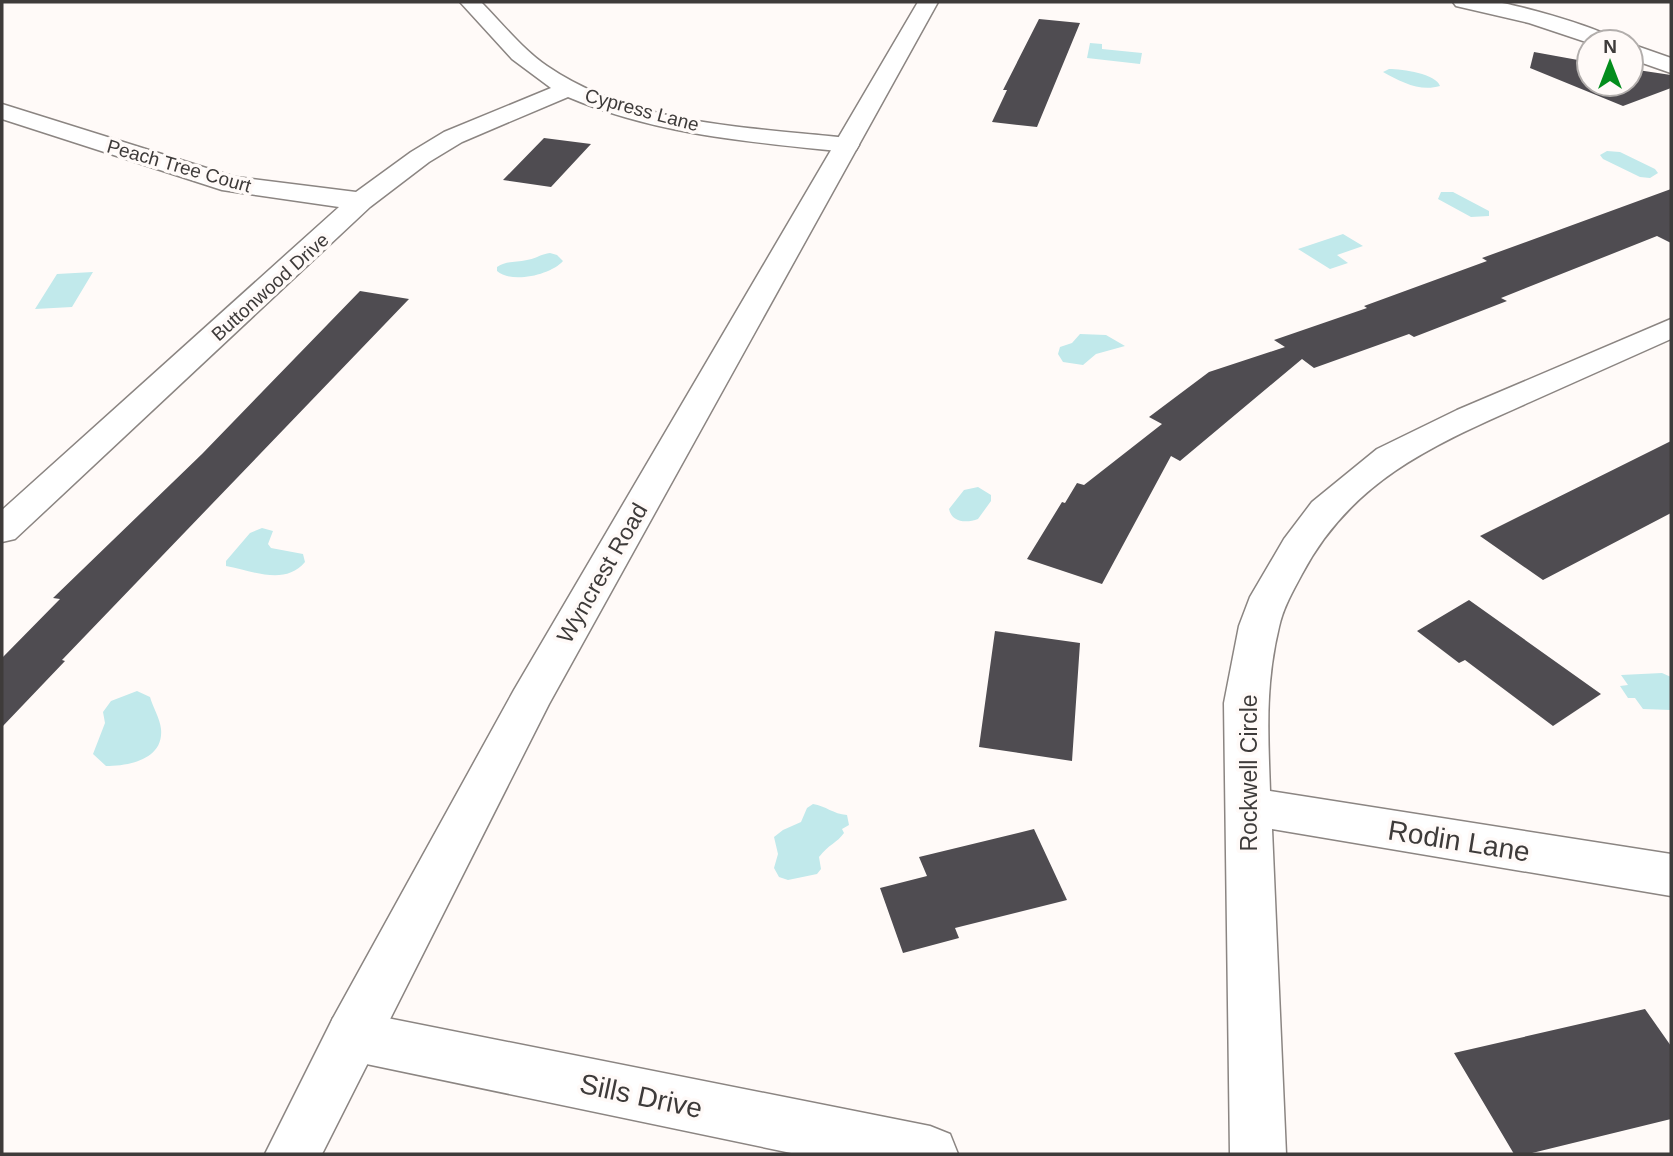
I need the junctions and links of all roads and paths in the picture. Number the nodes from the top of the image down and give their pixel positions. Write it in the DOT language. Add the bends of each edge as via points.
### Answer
graph roads {
  1 [pos="470,2"];
  2 [pos="928,2"];
  3 [pos="1463,2"];
  4 [pos="1575,30"];
  5 [pos="1645,56"];
  6 [pos="1671,66"];
  7 [pos="568,89"];
  8 [pos="2,111"];
  9 [pos="847,145"];
  10 [pos="361,201"];
  11 [pos="1671,328"];
  12 [pos="2,530"];
  13 [pos="1247,806"];
  14 [pos="1671,875"];
  15 [pos="352,1036"];
  16 [pos="293,1154"];
  17 [pos="930,1154"];
  18 [pos="1258,1154"];
  1 -- 7 [label="street, Cypress Lane" via="538,70"];
  2 -- 9 [label="street, Wyncrest Road"];
  3 -- 4 [label="street" via="1543,18"];
  5 -- 6 [label="street"];
  7 -- 9 [label="street, Cypress Lane" via="680,123"];
  7 -- 10 [label="street, Buttonwood Drive" via="453,137"];
  8 -- 10 [label="street, Peach Tree Court" via="231,184"];
  9 -- 15 [label="street, Wyncrest Road" via="528,701"];
  10 -- 12 [label="street, Buttonwood Drive"];
  11 -- 13 [label="street, Rockwell Circle" via="1419,440 1389,457 1325,510 1297,548 1259,626 1245,703"];
  13 -- 14 [label="street, Rodin Lane"];
  13 -- 18 [label="street, Rockwell Circle"];
  15 -- 16 [label="street, Wyncrest Road"];
  15 -- 17 [label="street, Sills Drive"];
}
